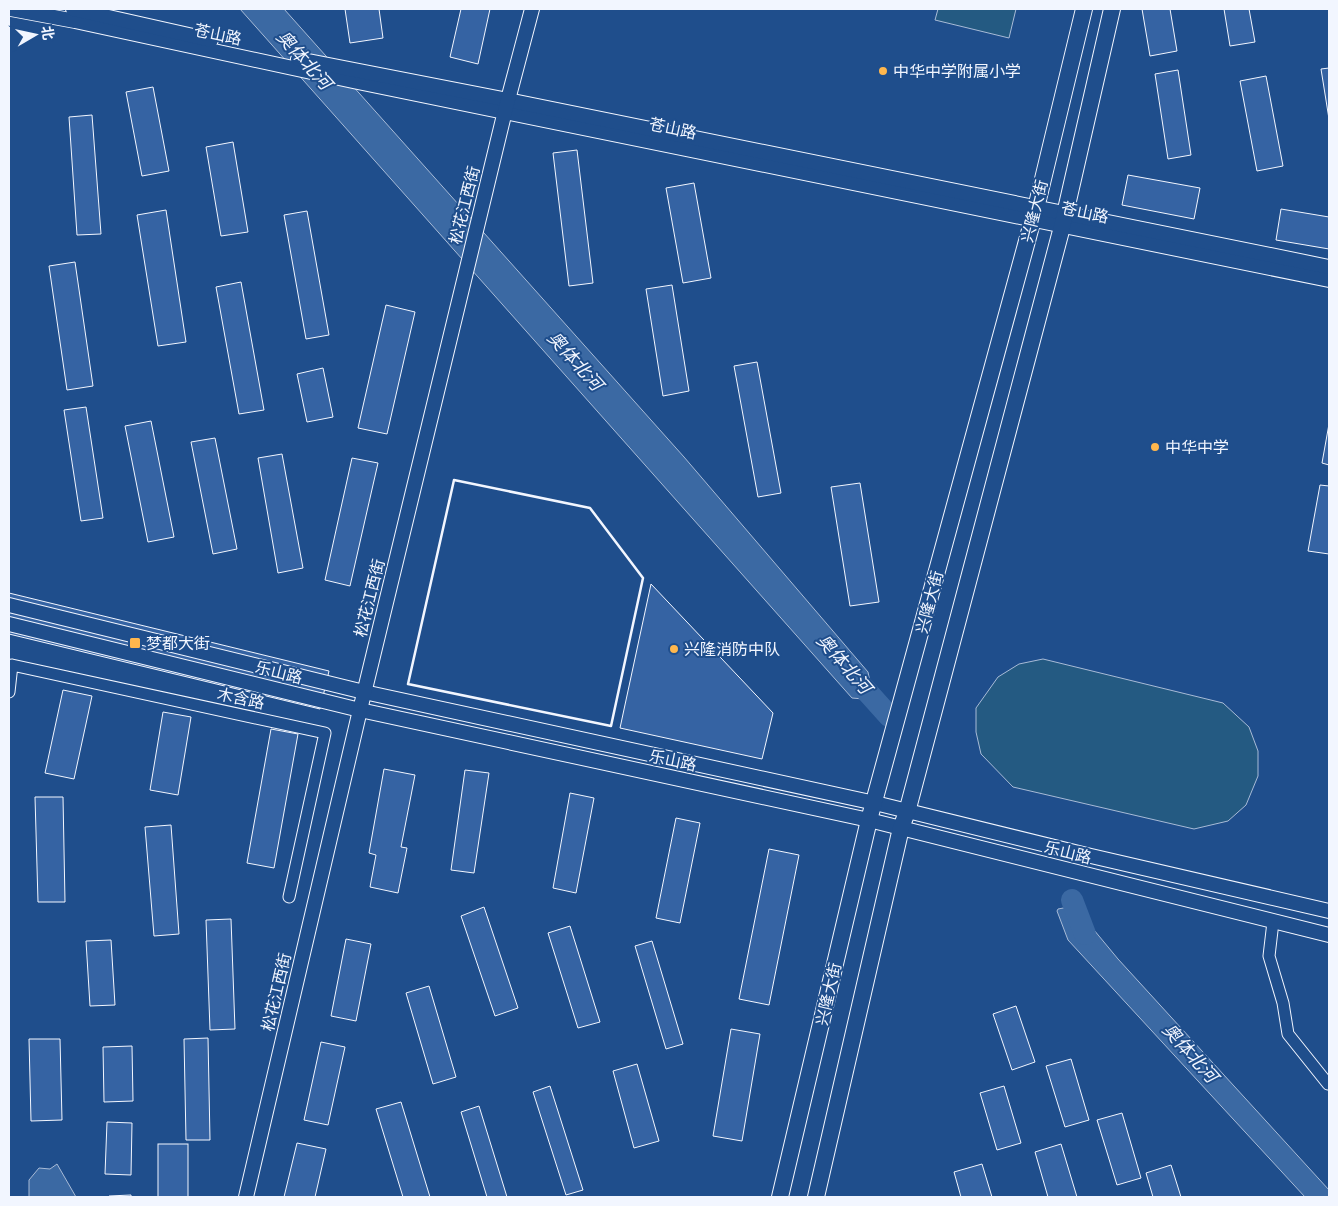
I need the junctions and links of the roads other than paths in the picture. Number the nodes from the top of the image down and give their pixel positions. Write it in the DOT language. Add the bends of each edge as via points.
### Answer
graph roads {
  1 [pos="11,9"];
  2 [pos="73,9"];
  3 [pos="532,9"];
  4 [pos="1084,9"];
  5 [pos="1112,9"];
  6 [pos="285,61"];
  7 [pos="506,106"];
  8 [pos="1034,213"];
  9 [pos="1064,220"];
  10 [pos="1329,267"];
  11 [pos="1329,280"];
  12 [pos="9,605"];
  13 [pos="9,624"];
  14 [pos="9,692"];
  15 [pos="364,692"];
  16 [pos="360,710"];
  17 [pos="875,803"];
  18 [pos="907,812"];
  19 [pos="869,820"];
  20 [pos="901,828"];
  21 [pos="289,897"];
  22 [pos="1329,911"];
  23 [pos="1273,922"];
  24 [pos="1329,936"];
  25 [pos="1328,1084"];
  26 [pos="246,1197"];
  27 [pos="780,1197"];
  28 [pos="816,1197"];
  1 -- 6 [label="street, 苍山路"];
  2 -- 6 [label="street, 苍山路"];
  3 -- 7 [label="street, 松花江西街"];
  4 -- 8 [label="main road, 兴隆大街"];
  5 -- 9 [label="main road, 兴隆大街"];
  6 -- 7 [label="street, 苍山路"];
  7 -- 8 [label="street, 苍山路"];
  7 -- 15 [label="street, 松花江西街"];
  8 -- 9 [label="street, 苍山路"];
  8 -- 17 [label="main road, 兴隆大街"];
  9 -- 10 [label="street, 苍山路"];
  9 -- 11 [label="street, 苍山路"];
  9 -- 18 [label="main road, 兴隆大街"];
  12 -- 15 [label="street, 乐山路"];
  13 -- 16 [label="street, 乐山路"];
  14 -- 21 [label="street, 木含路" via="12,665 325,733"];
  15 -- 16 [label="street, 松花江西街"];
  15 -- 17 [label="street, 乐山路"];
  16 -- 19 [label="street, 乐山路"];
  16 -- 26 [label="street, 松花江西街"];
  17 -- 18 [label="street, 乐山路"];
  17 -- 19 [label="main road, 兴隆大街"];
  18 -- 20 [label="main road, 兴隆大街"];
  18 -- 22 [label="street, 乐山路"];
  19 -- 20 [label="street, 乐山路"];
  19 -- 27 [label="main road, 兴隆大街"];
  20 -- 23 [label="street, 乐山路"];
  20 -- 28 [label="main road, 兴隆大街"];
  23 -- 24 [label="street, 乐山路"];
  23 -- 25 [label="street" via="1269,956 1288,1034"];
}
